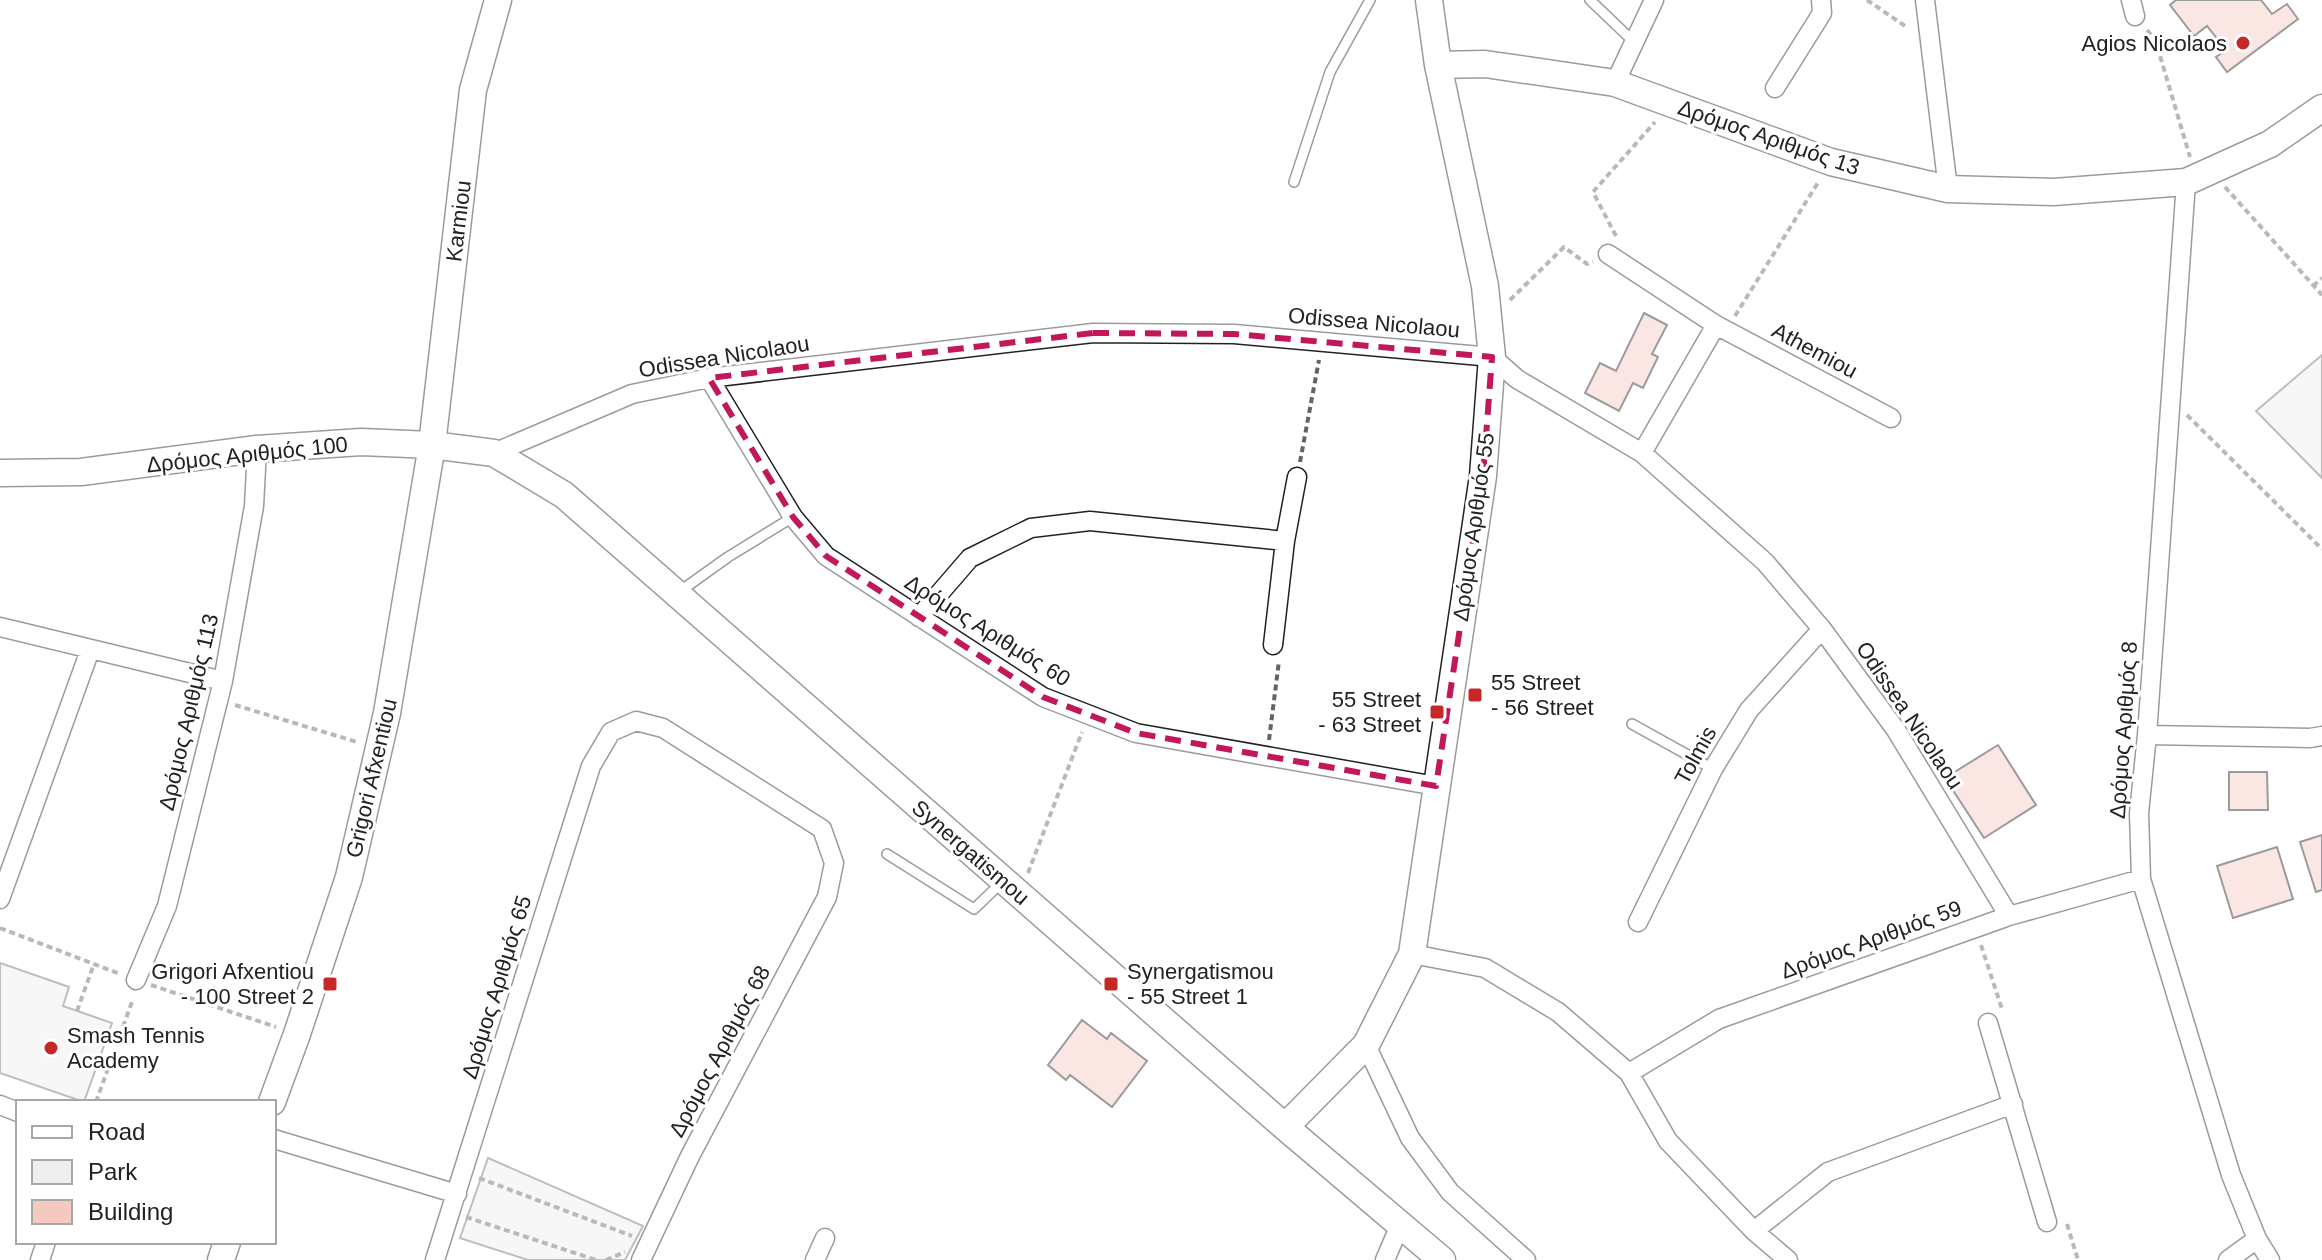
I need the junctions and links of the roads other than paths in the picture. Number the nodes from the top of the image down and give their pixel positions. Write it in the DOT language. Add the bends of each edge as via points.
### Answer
graph roads {
  1 [pos="498,0"];
  2 [pos="1370,0"];
  3 [pos="1429,0"];
  4 [pos="1590,0"];
  5 [pos="1654,0"];
  6 [pos="1821,0"];
  7 [pos="1925,0"];
  8 [pos="1634,42"];
  9 [pos="1438,65"];
  10 [pos="1615,83"];
  11 [pos="1775,88"];
  12 [pos="2322,108"];
  13 [pos="1294,182"];
  14 [pos="2186,182"];
  15 [pos="1948,189"];
  16 [pos="1608,254"];
  17 [pos="1721,328"];
  18 [pos="1492,357"];
  19 [pos="709,378"];
  20 [pos="1891,418"];
  21 [pos="432,445"];
  22 [pos="257,449"];
  23 [pos="494,453"];
  24 [pos="1642,453"];
  25 [pos="0,473"];
  26 [pos="1297,477"];
  27 [pos="793,517"];
  28 [pos="1285,541"];
  29 [pos="677,594"];
  30 [pos="919,617"];
  31 [pos="0,627"];
  32 [pos="1822,629"];
  33 [pos="1273,645"];
  34 [pos="90,650"];
  35 [pos="220,691"];
  36 [pos="1632,724"];
  37 [pos="611,732"];
  38 [pos="2147,735"];
  39 [pos="2322,736"];
  40 [pos="1713,769"];
  41 [pos="1436,786"];
  42 [pos="887,854"];
  43 [pos="2141,879"];
  44 [pos="1012,888"];
  45 [pos="0,899"];
  46 [pos="2009,916"];
  47 [pos="1638,922"];
  48 [pos="1412,954"];
  49 [pos="136,987"];
  50 [pos="1988,1023"];
  51 [pos="1366,1045"];
  52 [pos="1629,1073"];
  53 [pos="273,1100"];
  54 [pos="2013,1104"];
  55 [pos="1285,1127"];
  56 [pos="276,1140"];
  57 [pos="454,1203"];
  58 [pos="2047,1222"];
  59 [pos="1400,1225"];
  60 [pos="1754,1231"];
  61 [pos="825,1238"];
  62 [pos="2257,1239"];
  63 [pos="435,1260"];
  64 [pos="641,1260"];
  65 [pos="815,1260"];
  66 [pos="1385,1260"];
  67 [pos="1442,1260"];
  68 [pos="1526,1260"];
  69 [pos="1788,1260"];
  70 [pos="2228,1260"];
  71 [pos="2270,1260"];
  1 -- 21 [label="street, Karmiou" via="473,90"];
  2 -- 13 [label="lane" via="1330,72"];
  3 -- 9 [label="street, Δρόμος Αριθμός 55"];
  4 -- 8 [label="lane"];
  5 -- 8 [label="street"];
  6 -- 11 [label="street" via="1822,13"];
  7 -- 15 [label="street"];
  8 -- 10 [label="street"];
  9 -- 10 [label="street, Δρόμος Αριθμός 13" via="1485,64"];
  9 -- 18 [label="street, Δρόμος Αριθμός 55" via="1485,286"];
  10 -- 15 [label="street, Δρόμος Αριθμός 13" via="1831,162"];
  12 -- 14 [label="street, Δρόμος Αριθμός 13" via="2270,144"];
  14 -- 15 [label="street, Δρόμος Αριθμός 13" via="2054,192"];
  14 -- 38 [label="street, Δρόμος Αριθμός 8"];
  16 -- 17 [label="street, Athemiou"];
  17 -- 20 [label="street, Athemiou"];
  17 -- 24 [label="street"];
  18 -- 19 [label="street, Odissea Nicolaou" via="1234,334 1093,333"];
  18 -- 24 [label="street, Odissea Nicolaou" via="1517,379"];
  18 -- 41 [label="street, Δρόμος Αριθμός 55" via="1483,476"];
  19 -- 23 [label="street, Odissea Nicolaou" via="632,394"];
  19 -- 27 [label="street, Δρόμος Αριθμός 60"];
  21 -- 22 [label="street, Δρόμος Αριθμός 100" via="361,442"];
  21 -- 23 [label="street, Δρόμος Αριθμός 100"];
  21 -- 53 [label="street, Grigori Afxentiou" via="387,713 349,877"];
  22 -- 25 [label="street, Δρόμος Αριθμός 100" via="81,472"];
  22 -- 35 [label="street, Δρόμος Αριθμός 113" via="254,506"];
  23 -- 29 [label="street, Synergatismou" via="564,495"];
  24 -- 32 [label="street, Odissea Nicolaou" via="1765,562"];
  26 -- 28 [label="street"];
  27 -- 29 [label="lane"];
  27 -- 30 [label="street, Δρόμος Αριθμός 60" via="826,556"];
  28 -- 30 [label="street" via="1090,521 1031,528 970,558"];
  28 -- 33 [label="street"];
  29 -- 44 [label="street, Synergatismou"];
  30 -- 41 [label="street, Δρόμος Αριθμός 60" via="1043,697 1136,733"];
  31 -- 34 [label="street"];
  32 -- 40 [label="street, Tolmis" via="1749,710"];
  32 -- 46 [label="street, Odissea Nicolaou" via="1896,730"];
  34 -- 35 [label="street"];
  34 -- 45 [label="street"];
  35 -- 49 [label="street, Δρόμος Αριθμός 113" via="167,906"];
  36 -- 40 [label="lane"];
  37 -- 57 [label="street, Δρόμος Αριθμός 65" via="591,766"];
  37 -- 64 [label="street, Δρόμος Αριθμός 68" via="636,721 663,728 822,829 834,863 827,897"];
  38 -- 39 [label="street"];
  38 -- 43 [label="street, Δρόμος Αριθμός 8" via="2139,813"];
  40 -- 47 [label="street, Tolmis"];
  41 -- 48 [label="street, Δρόμος Αριθμός 55"];
  42 -- 44 [label="lane" via="974,909"];
  43 -- 46 [label="street, Δρόμος Αριθμός 59"];
  43 -- 62 [label="street, Δρόμος Αριθμός 8" via="2231,1175"];
  44 -- 55 [label="street, Synergatismou"];
  46 -- 52 [label="street, Δρόμος Αριθμός 59" via="1719,1019"];
  48 -- 51 [label="street, Δρόμος Αριθμός 55"];
  48 -- 52 [label="street" via="1485,968 1558,1012"];
  50 -- 54 [label="street"];
  51 -- 55 [label="street, Δρόμος Αριθμός 55"];
  51 -- 68 [label="street" via="1410,1138 1450,1192"];
  52 -- 60 [label="street" via="1668,1141"];
  54 -- 58 [label="street"];
  54 -- 60 [label="street" via="1828,1172"];
  55 -- 59 [label="street, Synergatismou"];
  56 -- 57 [label="street"];
  57 -- 63 [label="street, Δρόμος Αριθμός 65"];
  59 -- 66 [label="street"];
  59 -- 67 [label="street, Synergatismou"];
  60 -- 69 [label="street"];
  61 -- 65 [label="street"];
  62 -- 70 [label="street"];
  62 -- 71 [label="street, Δρόμος Αριθμός 8"];
}
